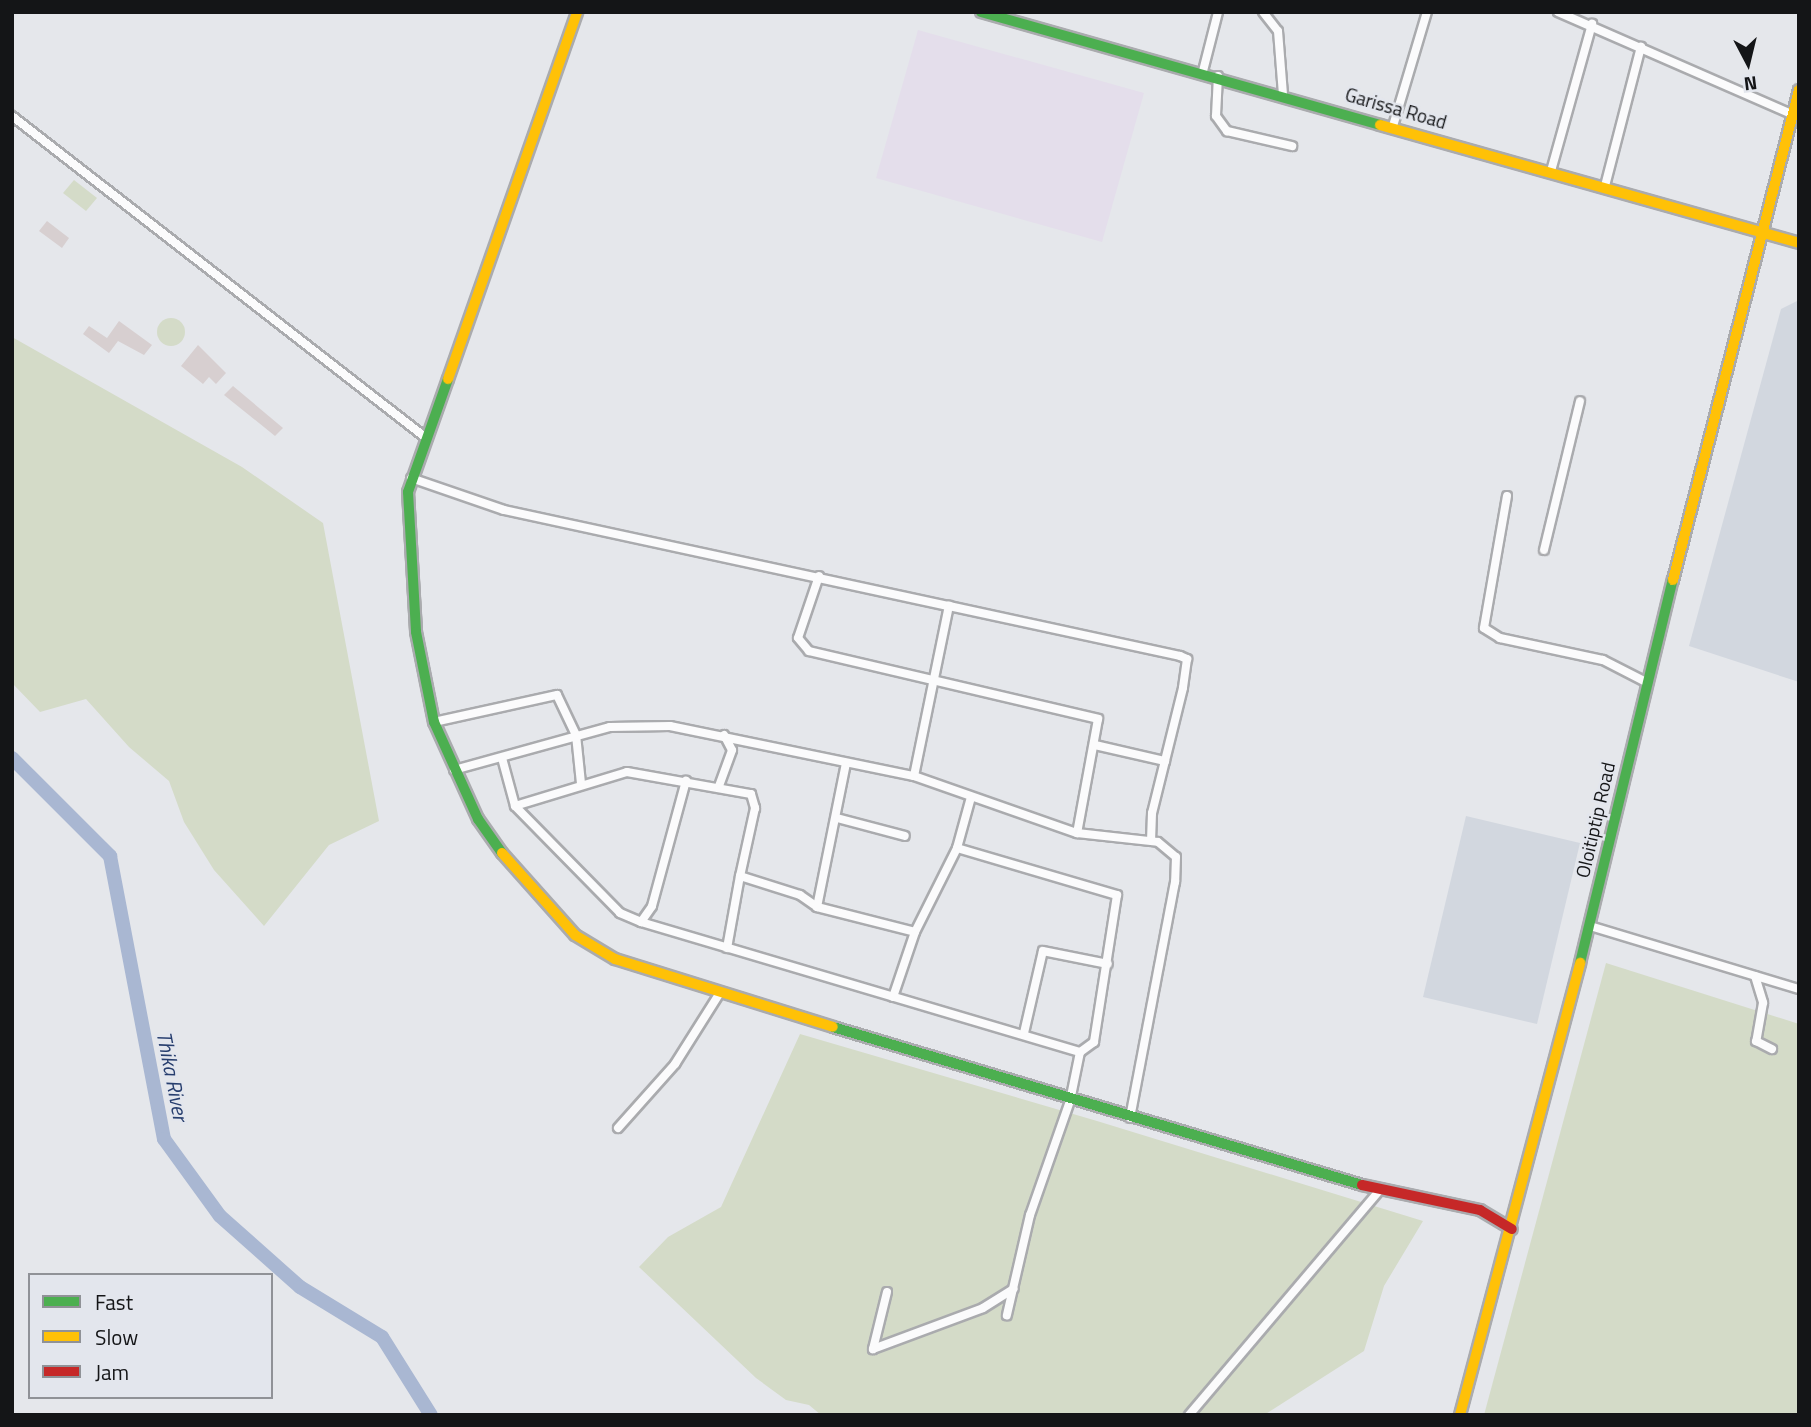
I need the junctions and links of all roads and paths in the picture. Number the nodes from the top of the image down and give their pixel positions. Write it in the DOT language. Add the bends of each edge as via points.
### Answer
graph roads {
  1 [pos="578,12"];
  2 [pos="981,12"];
  3 [pos="1218,12"];
  4 [pos="1263,12"];
  5 [pos="1427,12"];
  6 [pos="1558,12"];
  7 [pos="1592,24"];
  8 [pos="1641,47"];
  9 [pos="1203,71"];
  10 [pos="1218,76"];
  11 [pos="1799,90"];
  12 [pos="1283,94"];
  13 [pos="1793,114"];
  14 [pos="12,116"];
  15 [pos="1393,126"];
  16 [pos="1292,146"];
  17 [pos="1551,170"];
  18 [pos="1605,186"];
  19 [pos="1761,232"];
  20 [pos="1799,243"];
  21 [pos="1580,401"];
  22 [pos="425,437"];
  23 [pos="411,478"];
  24 [pos="1507,496"];
  25 [pos="1544,550"];
  26 [pos="819,576"];
  27 [pos="949,606"];
  28 [pos="937,680"];
  29 [pos="1646,682"];
  30 [pos="434,722"];
  31 [pos="718,732"];
  32 [pos="576,735"];
  33 [pos="1095,745"];
  34 [pos="502,758"];
  35 [pos="1165,761"];
  36 [pos="846,763"];
  37 [pos="454,770"];
  38 [pos="914,776"];
  39 [pos="686,781"];
  40 [pos="581,783"];
  41 [pos="719,786"];
  42 [pos="971,797"];
  43 [pos="515,806"];
  44 [pos="837,818"];
  45 [pos="1077,833"];
  46 [pos="905,836"];
  47 [pos="1151,840"];
  48 [pos="957,848"];
  49 [pos="740,876"];
  50 [pos="817,907"];
  51 [pos="641,922"];
  52 [pos="1590,926"];
  53 [pos="915,932"];
  54 [pos="727,948"];
  55 [pos="1108,964"];
  56 [pos="1755,976"];
  57 [pos="1799,989"];
  58 [pos="719,994"];
  59 [pos="893,997"];
  60 [pos="1024,1033"];
  61 [pos="1772,1049"];
  62 [pos="1080,1052"];
  63 [pos="1070,1101"];
  64 [pos="1130,1118"];
  65 [pos="618,1128"];
  66 [pos="1380,1190"];
  67 [pos="1512,1229"];
  68 [pos="1014,1289"];
  69 [pos="887,1292"];
  70 [pos="1007,1315"];
  71 [pos="1189,1415"];
  72 [pos="1461,1415"];
  1 -- 22 [label="main road"];
  2 -- 9 [label="main road, Garissa Road"];
  3 -- 9 [label="street"];
  4 -- 12 [label="street" via="1279,31"];
  5 -- 15 [label="street"];
  6 -- 7 [label="street"];
  7 -- 8 [label="street"];
  7 -- 17 [label="street"];
  8 -- 13 [label="street"];
  8 -- 18 [label="street"];
  9 -- 10 [label="main road, Garissa Road"];
  10 -- 12 [label="main road, Garissa Road"];
  10 -- 16 [label="street" via="1216,116 1227,131"];
  11 -- 13 [label="main road, Oloitiptip Road"];
  12 -- 15 [label="main road, Garissa Road"];
  13 -- 19 [label="main road, Oloitiptip Road"];
  14 -- 22 [label="street"];
  15 -- 17 [label="main road, Garissa Road"];
  17 -- 18 [label="main road, Garissa Road"];
  18 -- 19 [label="main road, Garissa Road"];
  19 -- 20 [label="main road, Garissa Road"];
  19 -- 29 [label="main road, Oloitiptip Road"];
  21 -- 25 [label="street"];
  22 -- 23 [label="main road"];
  23 -- 26 [label="street" via="504,510"];
  23 -- 30 [label="main road" via="407,553"];
  24 -- 29 [label="street" via="1484,628 1500,638 1604,660"];
  26 -- 27 [label="street"];
  26 -- 28 [label="street" via="798,638 801,645"];
  27 -- 28 [label="street"];
  27 -- 35 [label="street" via="1187,659"];
  28 -- 33 [label="street" via="1098,719"];
  28 -- 38 [label="street"];
  29 -- 52 [label="main road, Oloitiptip Road"];
  30 -- 32 [label="street" via="557,695"];
  30 -- 37 [label="main road"];
  31 -- 32 [label="street" via="648,724"];
  31 -- 36 [label="street"];
  31 -- 41 [label="street" via="729,739 732,750"];
  32 -- 34 [label="street"];
  32 -- 40 [label="street"];
  33 -- 35 [label="street"];
  33 -- 45 [label="street"];
  34 -- 37 [label="street"];
  34 -- 43 [label="street"];
  35 -- 47 [label="street"];
  36 -- 38 [label="street"];
  36 -- 44 [label="street"];
  37 -- 58 [label="main road" via="507,859 595,951"];
  38 -- 42 [label="street"];
  39 -- 40 [label="street" via="627,772"];
  39 -- 41 [label="street"];
  39 -- 51 [label="street" via="652,906"];
  40 -- 43 [label="street"];
  41 -- 49 [label="street" via="755,798"];
  42 -- 45 [label="street"];
  42 -- 48 [label="street"];
  43 -- 51 [label="street" via="620,913"];
  44 -- 46 [label="street"];
  44 -- 50 [label="street"];
  45 -- 47 [label="street"];
  47 -- 64 [label="street" via="1172,850 1177,865"];
  48 -- 53 [label="street"];
  48 -- 55 [label="street" via="1116,895"];
  49 -- 50 [label="street" via="800,895"];
  49 -- 54 [label="street"];
  50 -- 53 [label="street"];
  51 -- 54 [label="street"];
  52 -- 56 [label="street"];
  52 -- 67 [label="main road, Oloitiptip Road"];
  53 -- 59 [label="street"];
  54 -- 59 [label="street"];
  55 -- 60 [label="street" via="1043,951"];
  55 -- 62 [label="street" via="1094,1042"];
  56 -- 57 [label="street"];
  56 -- 61 [label="street" via="1763,1003 1756,1041"];
  58 -- 63 [label="main road"];
  58 -- 65 [label="street" via="676,1064"];
  59 -- 60 [label="street"];
  60 -- 62 [label="street"];
  62 -- 63 [label="street"];
  63 -- 64 [label="main road"];
  63 -- 68 [label="street" via="1030,1215"];
  64 -- 66 [label="main road"];
  66 -- 67 [label="main road" via="1480,1210"];
  66 -- 71 [label="street"];
  67 -- 72 [label="main road, Oloitiptip Road"];
  68 -- 69 [label="street" via="983,1308 873,1349"];
  68 -- 70 [label="street"];
}
